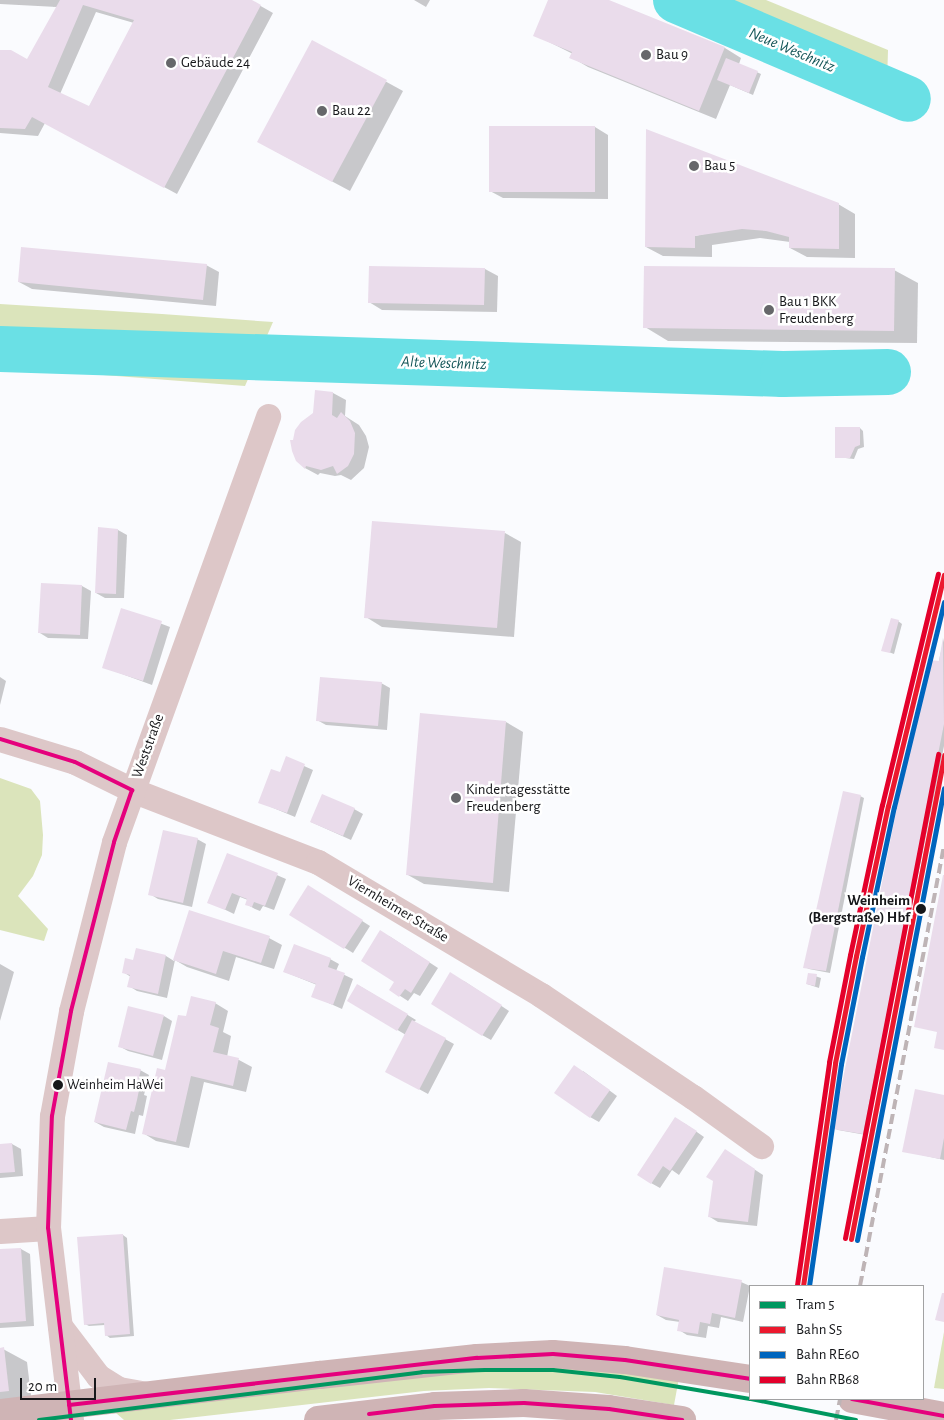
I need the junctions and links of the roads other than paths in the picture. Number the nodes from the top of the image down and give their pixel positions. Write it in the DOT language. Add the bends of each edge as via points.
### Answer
graph roads {
  1 [pos="268,416"];
  2 [pos="0,739"];
  3 [pos="132,790"];
  4 [pos="761,1146"];
  5 [pos="48,1228"];
  6 [pos="0,1231"];
  7 [pos="59,1324"];
  8 [pos="749,1379"];
  9 [pos="150,1395"];
  10 [pos="857,1400"];
  11 [pos="0,1413"];
  12 [pos="70,1413"];
  13 [pos="435,1413"];
  14 [pos="933,1414"];
  15 [pos="318,1420"];
  16 [pos="682,1420"];
  1 -- 3 [label="street, Weststraße"];
  2 -- 3 [label="street, Viernheimer Straße" via="75,762"];
  3 -- 4 [label="street, Viernheimer Straße" via="318,862 541,995"];
  3 -- 5 [label="street, Weststraße" via="114,842 71,1011 52,1116"];
  5 -- 6 [label="street"];
  5 -- 7 [label="street, Weststraße"];
  7 -- 9 [label="street" via="98,1376 119,1389"];
  7 -- 12 [label="street, Weststraße"];
  8 -- 9 [label="main road" via="625,1360 554,1354 467,1359"];
  9 -- 12 [label="main road"];
  10 -- 14 [label="main road"];
  11 -- 12 [label="main road"];
  13 -- 15 [label="main road"];
  13 -- 16 [label="main road" via="524,1403 608,1409"];
}
